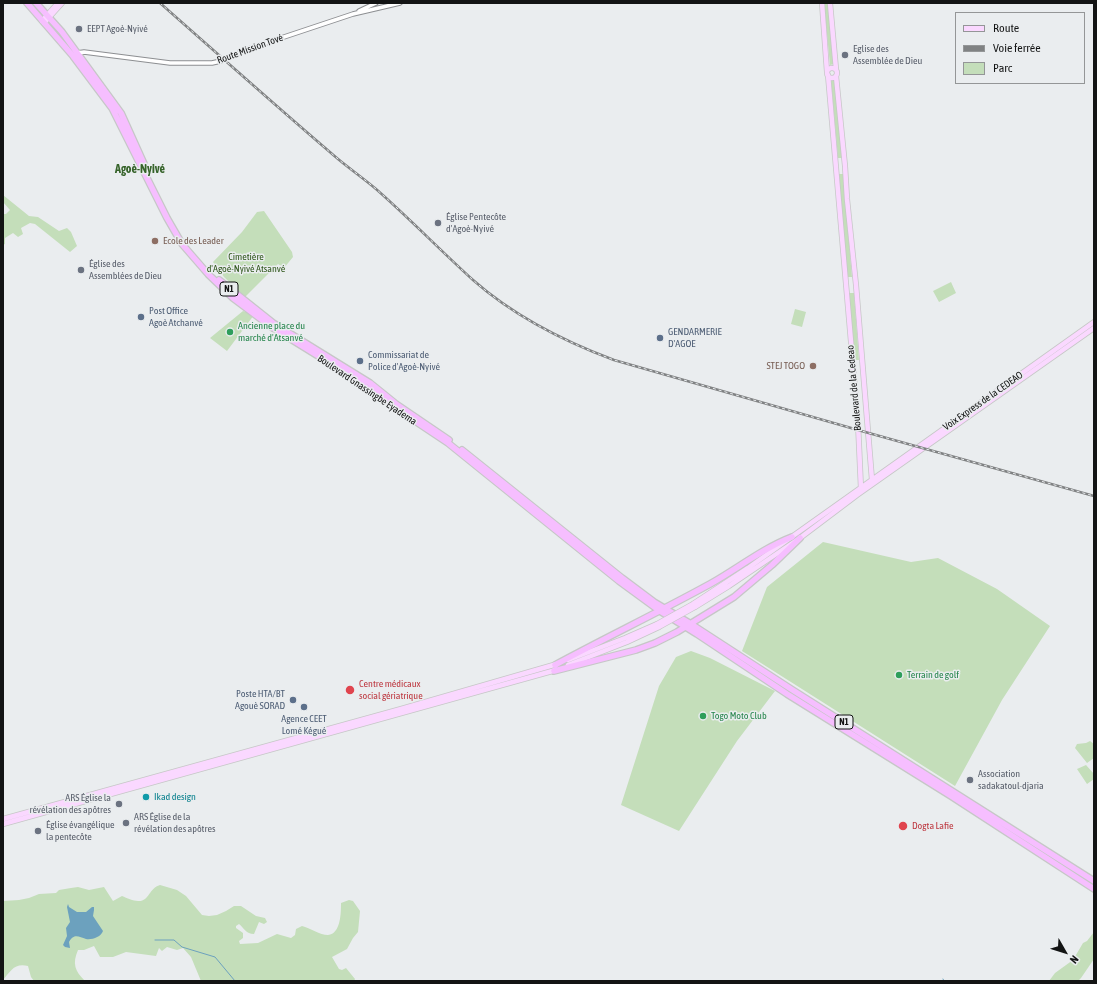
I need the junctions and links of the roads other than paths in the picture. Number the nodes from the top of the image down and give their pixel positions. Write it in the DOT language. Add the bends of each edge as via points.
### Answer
graph roads {
  1 [pos="27,3"];
  2 [pos="36,3"];
  3 [pos="58,3"];
  4 [pos="62,3"];
  5 [pos="376,3"];
  6 [pos="400,3"];
  7 [pos="822,3"];
  8 [pos="830,3"];
  9 [pos="384,5"];
  10 [pos="353,14"];
  11 [pos="49,16"];
  12 [pos="43,22"];
  13 [pos="75,54"];
  14 [pos="836,69"];
  15 [pos="828,73"];
  16 [pos="836,76"];
  17 [pos="844,163"];
  18 [pos="835,167"];
  19 [pos="845,169"];
  20 [pos="855,282"];
  21 [pos="845,286"];
  22 [pos="855,288"];
  23 [pos="1094,322"];
  24 [pos="1094,328"];
  25 [pos="852,364"];
  26 [pos="862,364"];
  27 [pos="858,423"];
  28 [pos="868,426"];
  29 [pos="858,437"];
  30 [pos="869,440"];
  31 [pos="872,480"];
  32 [pos="861,488"];
  33 [pos="866,490"];
  34 [pos="857,495"];
  35 [pos="792,537"];
  36 [pos="800,538"];
  37 [pos="648,603"];
  38 [pos="694,606"];
  39 [pos="662,609"];
  40 [pos="705,616"];
  41 [pos="645,619"];
  42 [pos="692,624"];
  43 [pos="686,627"];
  44 [pos="700,629"];
  45 [pos="714,642"];
  46 [pos="555,668"];
  47 [pos="953,794"];
  48 [pos="3,819"];
  49 [pos="3,824"];
  50 [pos="1063,862"];
  51 [pos="1060,868"];
  52 [pos="1094,881"];
  53 [pos="1094,889"];
  1 -- 12 [label="highway, Boulevard Gnassingbe Eyadema / N1"];
  2 -- 11 [label="highway, Boulevard Gnassingbe Eyadema / N1"];
  3 -- 11 [label="main road"];
  4 -- 11 [label="main road"];
  5 -- 10 [label="street"];
  6 -- 9 [label="street, Route Mission Tové"];
  7 -- 15 [label="main road, Boulevard de la Cedeao"];
  8 -- 14 [label="main road, Boulevard de la Cedeao"];
  9 -- 10 [label="street, Route Mission Tové"];
  10 -- 13 [label="street, Route Mission Tové" via="212,63 170,64 84,52"];
  11 -- 12 [label="main road"];
  11 -- 13 [label="highway, Boulevard Gnassingbe Eyadema / N1"];
  12 -- 13 [label="highway, Boulevard Gnassingbe Eyadema / N1"];
  13 -- 37 [label="highway, Boulevard Gnassingbe Eyadema / N1" via="112,108 177,237 222,288 273,328 349,375 448,443"];
  13 -- 39 [label="highway, Boulevard Gnassingbe Eyadema / N1" via="120,112 180,235 222,283 273,323 370,384 458,447"];
  14 -- 15 [label="main road" via="831,68"];
  14 -- 16 [label="main road, Boulevard de la Cedeao"];
  15 -- 16 [label="main road" via="831,77"];
  15 -- 18 [label="main road, Boulevard de la Cedeao"];
  16 -- 17 [label="main road, Boulevard de la Cedeao"];
  17 -- 18 [label="main road" via="839,161"];
  17 -- 19 [label="main road, Boulevard de la Cedeao"];
  18 -- 19 [label="main road" via="840,172"];
  18 -- 21 [label="main road, Boulevard de la Cedeao"];
  19 -- 20 [label="main road, Boulevard de la Cedeao"];
  20 -- 21 [label="main road" via="849,280"];
  20 -- 22 [label="main road, Boulevard de la Cedeao"];
  21 -- 22 [label="main road" via="850,291"];
  21 -- 25 [label="main road, Boulevard de la Cedeao"];
  22 -- 26 [label="main road, Boulevard de la Cedeao"];
  23 -- 31 [label="main road, Voix Express de la CEDEAO"];
  24 -- 33 [label="main road"];
  25 -- 26 [label="main road"];
  25 -- 27 [label="main road, Boulevard de la Cedeao"];
  26 -- 28 [label="main road, Boulevard de la Cedeao"];
  27 -- 28 [label="main road"];
  27 -- 29 [label="main road, Boulevard de la Cedeao"];
  28 -- 30 [label="main road, Boulevard de la Cedeao"];
  29 -- 30 [label="main road"];
  29 -- 32 [label="main road, Boulevard de la Cedeao"];
  30 -- 31 [label="main road, Boulevard de la Cedeao"];
  31 -- 32 [label="main road, Voix Express de la CEDEAO"];
  31 -- 33 [label="main road"];
  32 -- 34 [label="main road"];
  32 -- 35 [label="main road, Voix Express de la CEDEAO"];
  33 -- 34 [label="main road"];
  34 -- 36 [label="main road"];
  35 -- 38 [label="main road, Voix Express de la CEDEAO"];
  35 -- 39 [label="highway"];
  36 -- 38 [label="main road" via="729,586"];
  36 -- 40 [label="highway" via="734,597"];
  37 -- 39 [label="highway, Boulevard Gnassingbe Eyadema / N1"];
  37 -- 41 [label="highway" via="649,612"];
  38 -- 46 [label="main road, bridge" via="658,626"];
  39 -- 41 [label="highway"];
  39 -- 42 [label="highway, Boulevard Gnassingbe Eyadema / N1"];
  39 -- 43 [label="highway, Boulevard Gnassingbe Eyadema / N1"];
  40 -- 42 [label="highway"];
  40 -- 44 [label="highway" via="700,623"];
  41 -- 46 [label="highway" via="615,632"];
  42 -- 43 [label="highway"];
  42 -- 44 [label="highway, Boulevard Gnassingbe Eyadema / N1"];
  43 -- 45 [label="highway, Boulevard Gnassingbe Eyadema / N1"];
  43 -- 46 [label="highway" via="636,650"];
  44 -- 45 [label="highway, Boulevard Gnassingbe Eyadema / N1"];
  45 -- 47 [label="highway, N1"];
  46 -- 48 [label="main road"];
  46 -- 49 [label="main road"];
  47 -- 50 [label="highway, N1"];
  47 -- 51 [label="highway, N1"];
  50 -- 51 [label="highway"];
  50 -- 52 [label="highway, N1"];
  51 -- 53 [label="highway, N1"];
}
